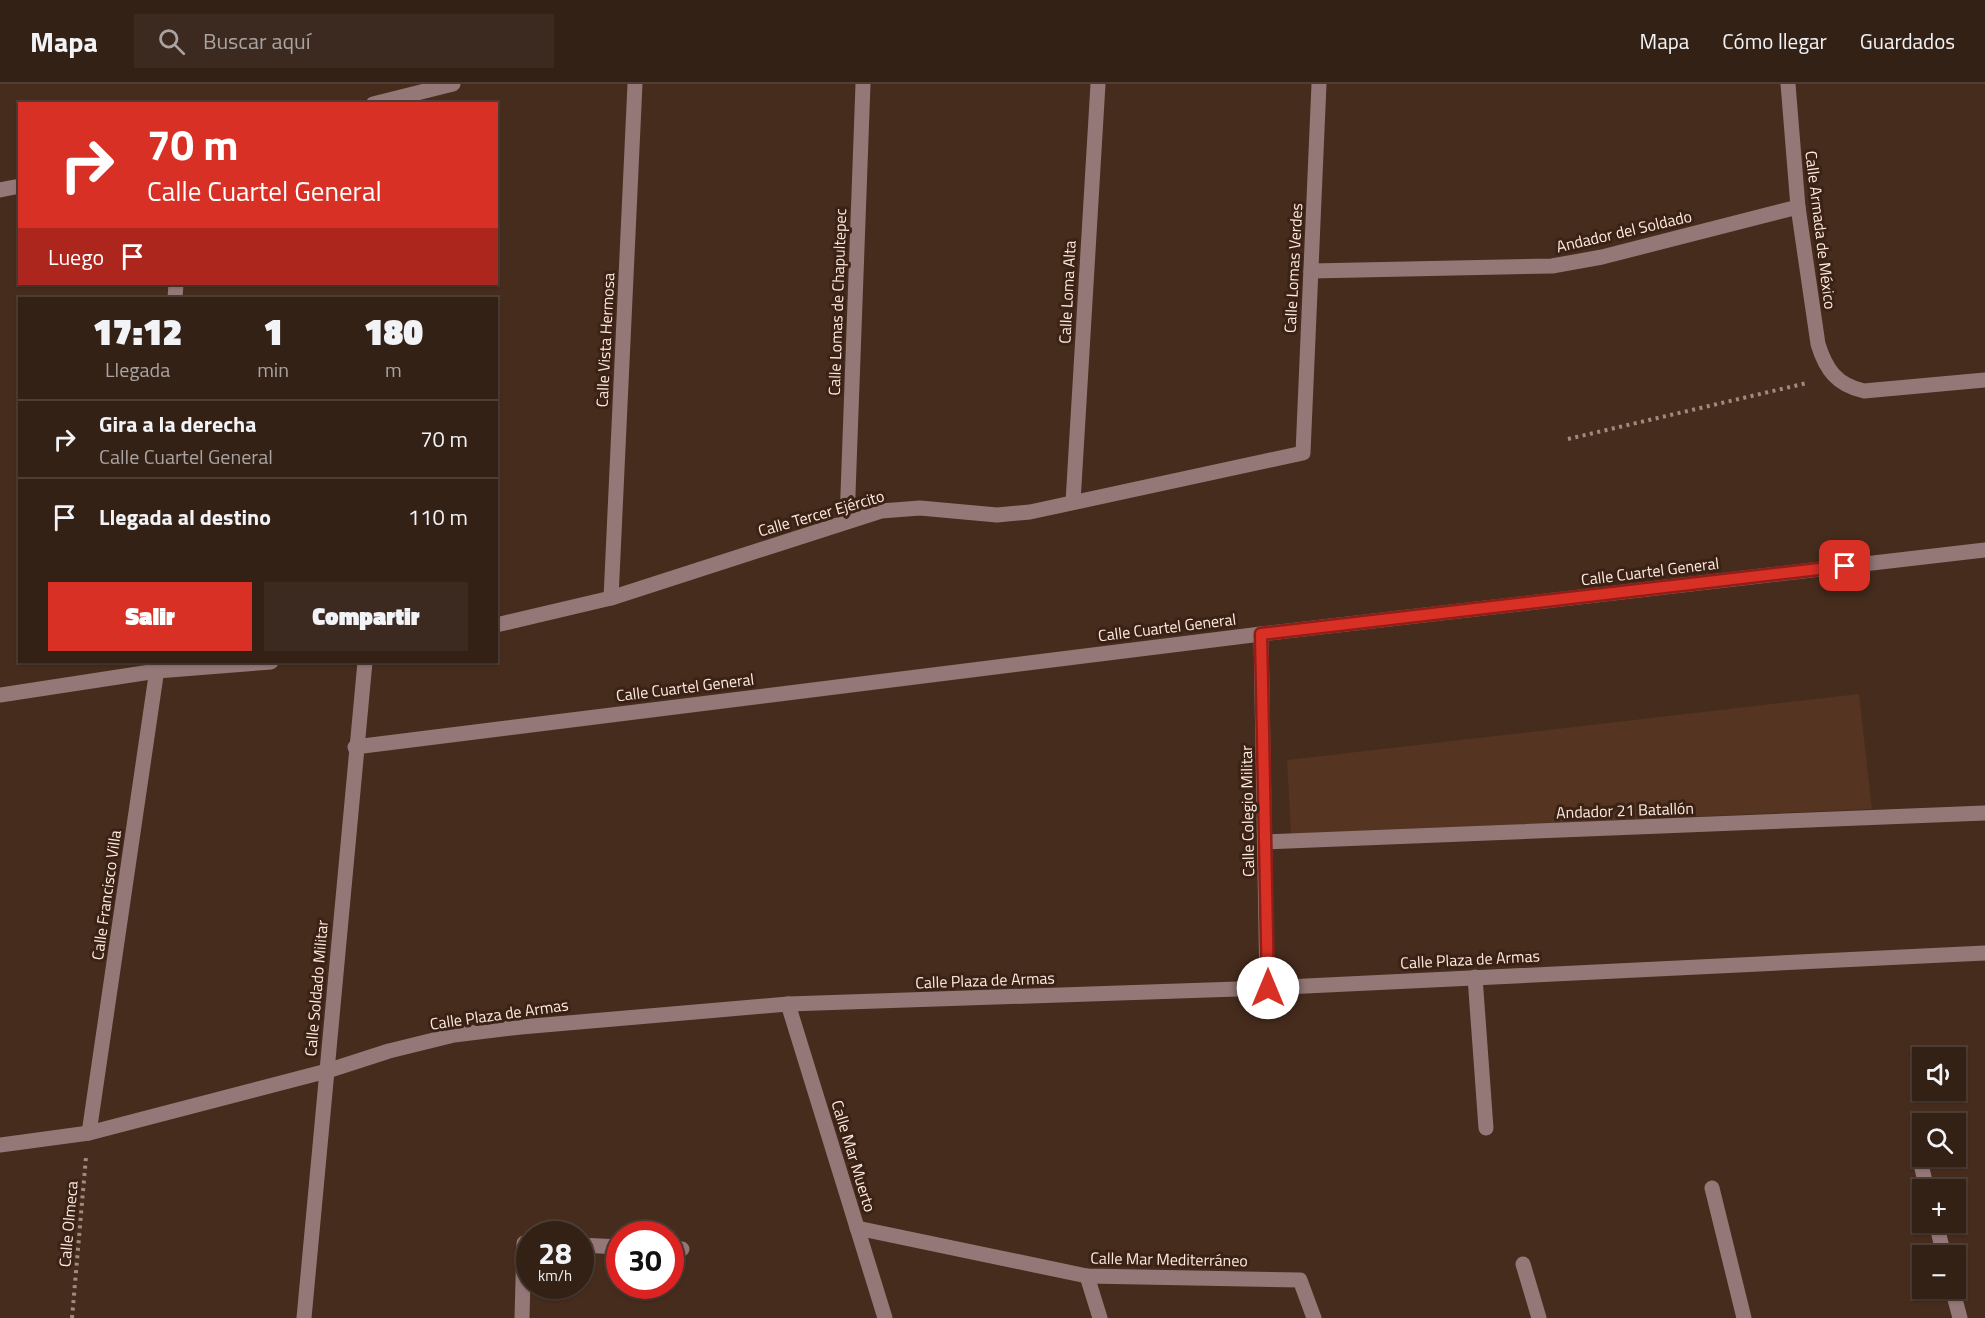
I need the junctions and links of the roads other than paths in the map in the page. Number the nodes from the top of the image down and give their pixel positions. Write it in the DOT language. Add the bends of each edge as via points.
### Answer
graph roads {
  1 [pos="453,84"];
  2 [pos="634,84"];
  3 [pos="863,84"];
  4 [pos="1098,84"];
  5 [pos="1319,84"];
  6 [pos="1788,84"];
  7 [pos="404,90"];
  8 [pos="377,102"];
  9 [pos="18,186"];
  10 [pos="0,190"];
  11 [pos="1797,207"];
  12 [pos="1311,271"];
  13 [pos="1985,380"];
  14 [pos="1303,453"];
  15 [pos="1073,502"];
  16 [pos="847,521"];
  17 [pos="1985,550"];
  18 [pos="611,598"];
  19 [pos="498,625"];
  20 [pos="1261,634"];
  21 [pos="243,663"];
  22 [pos="365,663"];
  23 [pos="158,666"];
  24 [pos="0,695"];
  25 [pos="355,747"];
  26 [pos="1985,813"];
  27 [pos="1266,842"];
  28 [pos="1985,952"];
  29 [pos="1475,977"];
  30 [pos="1268,988"];
  31 [pos="788,1004"];
  32 [pos="327,1071"];
  33 [pos="1486,1128"];
  34 [pos="88,1133"];
  35 [pos="0,1145"];
  36 [pos="1712,1188"];
  37 [pos="857,1228"];
  38 [pos="1523,1263"];
  39 [pos="1087,1276"];
  40 [pos="523,1299"];
  41 [pos="1955,1299"];
  42 [pos="304,1318"];
  43 [pos="522,1318"];
  44 [pos="885,1318"];
  45 [pos="1100,1318"];
  46 [pos="1314,1318"];
  47 [pos="1539,1318"];
  48 [pos="1744,1318"];
  49 [pos="1960,1318"];
  1 -- 7 [label="street"];
  2 -- 18 [label="street, Calle Vista Hermosa"];
  3 -- 16 [label="street, Calle Lomas de Chapultepec"];
  4 -- 15 [label="street, Calle Loma Alta"];
  5 -- 12 [label="street, Calle Lomas Verdes"];
  6 -- 11 [label="street, Calle Armada de México"];
  7 -- 8 [label="street"];
  9 -- 10 [label="street"];
  11 -- 12 [label="street, Andador del Soldado" via="1552,266"];
  11 -- 13 [label="street, Calle Armada de México" via="1818,344 1834,377 1846,387 1864,391"];
  12 -- 14 [label="street, Calle Lomas Verdes"];
  14 -- 15 [label="street, Calle Tercer Ejército"];
  15 -- 16 [label="street, Calle Tercer Ejército" via="997,515 920,508 881,511"];
  16 -- 18 [label="street, Calle Tercer Ejército"];
  17 -- 20 [label="street, Calle Cuartel General"];
  18 -- 19 [label="street, Calle Tercer Ejército"];
  20 -- 25 [label="street, Calle Cuartel General"];
  20 -- 27 [label="street, Calle Colegio Militar"];
  21 -- 23 [label="street"];
  22 -- 25 [label="street, Calle Soldado Militar"];
  23 -- 24 [label="street"];
  23 -- 34 [label="street, Calle Francisco Villa"];
  25 -- 32 [label="street, Calle Soldado Militar"];
  26 -- 27 [label="street, Andador 21 Batallón"];
  27 -- 30 [label="street, Calle Colegio Militar"];
  28 -- 29 [label="street, Calle Plaza de Armas"];
  29 -- 30 [label="street, Calle Plaza de Armas"];
  29 -- 33 [label="street"];
  30 -- 31 [label="street, Calle Plaza de Armas"];
  31 -- 32 [label="street, Calle Plaza de Armas" via="454,1035"];
  31 -- 37 [label="street, Calle Mar Muerto"];
  32 -- 34 [label="street, Calle Plaza de Armas"];
  32 -- 42 [label="street, Calle Soldado Militar"];
  34 -- 35 [label="street, Calle Plaza de Armas"];
  36 -- 48 [label="street"];
  37 -- 39 [label="street, Calle Mar Mediterráneo"];
  37 -- 44 [label="street, Calle Mar Muerto"];
  38 -- 47 [label="street"];
  39 -- 45 [label="street"];
  39 -- 46 [label="street, Calle Mar Mediterráneo" via="1300,1280"];
  40 -- 43 [label="street"];
  41 -- 49 [label="street"];
}
